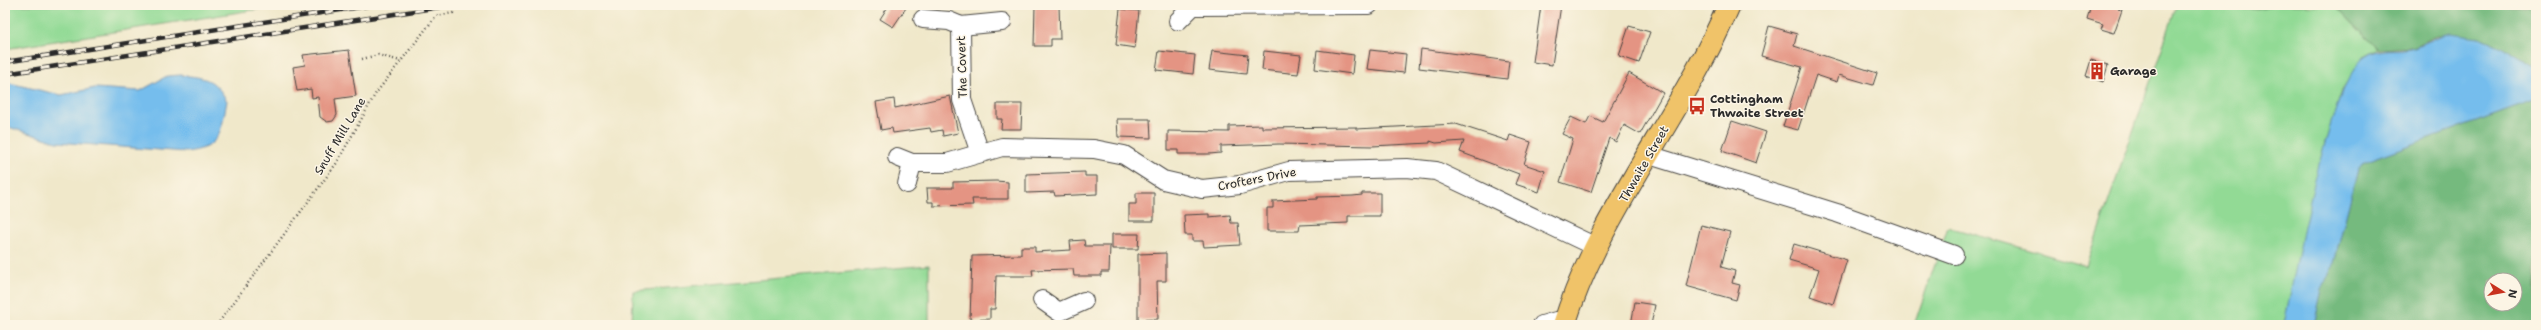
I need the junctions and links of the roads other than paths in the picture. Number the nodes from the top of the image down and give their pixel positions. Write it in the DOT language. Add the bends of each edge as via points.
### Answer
graph roads {
  1 [pos="1195,5"];
  2 [pos="1369,5"];
  3 [pos="1729,5"];
  4 [pos="922,19"];
  5 [pos="1178,21"];
  6 [pos="1002,22"];
  7 [pos="960,26"];
  8 [pos="980,153"];
  9 [pos="1648,155"];
  10 [pos="907,184"];
  11 [pos="1596,247"];
  12 [pos="1954,255"];
  13 [pos="1042,300"];
  14 [pos="1084,301"];
  15 [pos="1059,319"];
  16 [pos="1564,324"];
  17 [pos="1542,325"];
  1 -- 2 [label="street"];
  1 -- 5 [label="street"];
  3 -- 9 [label="main road, Thwaite Street" via="1712,45"];
  4 -- 7 [label="street, The Covert" via="949,21"];
  6 -- 7 [label="street, The Covert"];
  7 -- 8 [label="street, The Covert" via="962,100"];
  8 -- 10 [label="street, Crofters Drive" via="947,163 904,160"];
  8 -- 11 [label="street, Crofters Drive" via="1002,147 1094,149 1124,155 1164,180 1202,189 1240,185 1289,171 1407,168 1436,171"];
  9 -- 11 [label="main road, Thwaite Street"];
  9 -- 12 [label="street" via="1837,212"];
  11 -- 16 [label="main road, Thwaite Street"];
  13 -- 15 [label="street"];
  14 -- 15 [label="street"];
  16 -- 17 [label="street" via="1556,321"];
}
